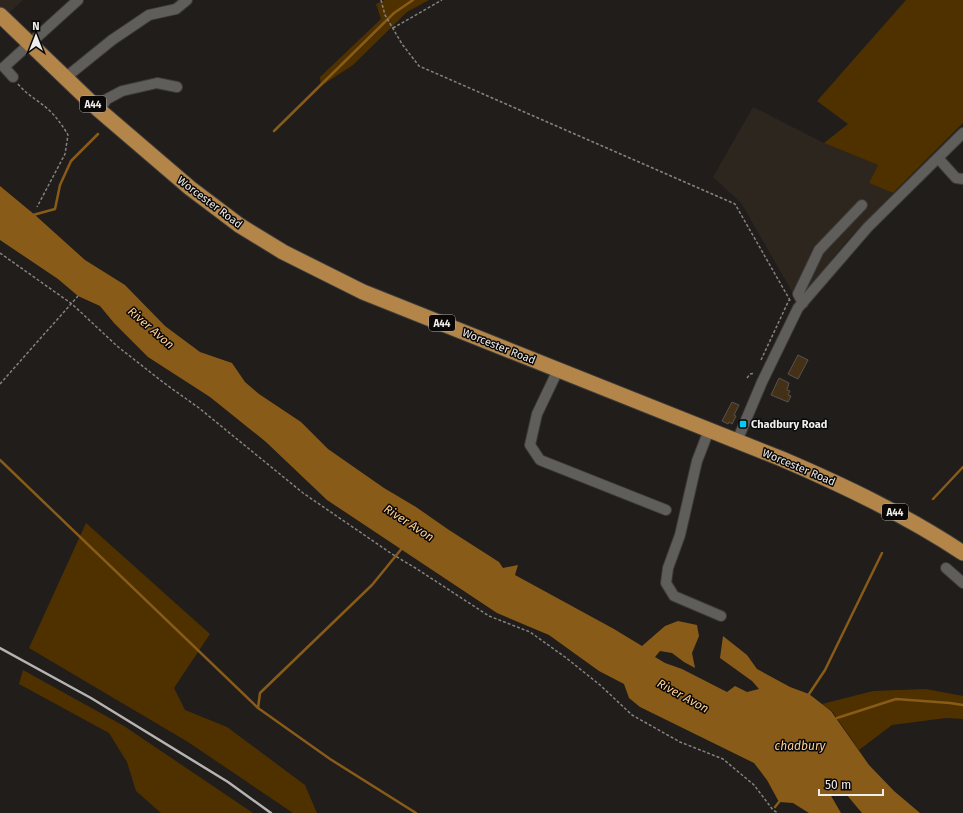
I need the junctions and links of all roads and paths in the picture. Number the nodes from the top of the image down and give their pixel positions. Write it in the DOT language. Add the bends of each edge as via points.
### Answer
graph roads {
  1 [pos="78,0"];
  2 [pos="187,0"];
  3 [pos="381,0"];
  4 [pos="442,0"];
  5 [pos="0,15"];
  6 [pos="394,28"];
  7 [pos="29,43"];
  8 [pos="13,77"];
  9 [pos="65,78"];
  10 [pos="177,87"];
  11 [pos="99,110"];
  12 [pos="963,132"];
  13 [pos="938,158"];
  14 [pos="963,178"];
  15 [pos="862,205"];
  16 [pos="37,207"];
  17 [pos="0,253"];
  18 [pos="78,296"];
  19 [pos="72,304"];
  20 [pos="801,306"];
  21 [pos="558,370"];
  22 [pos="756,373"];
  23 [pos="747,378"];
  24 [pos="0,384"];
  25 [pos="709,430"];
  26 [pos="738,441"];
  27 [pos="666,510"];
  28 [pos="963,553"];
  29 [pos="946,568"];
  30 [pos="963,583"];
  31 [pos="721,616"];
  32 [pos="778,813"];
  1 -- 7 [label="street"];
  2 -- 9 [label="street" via="176,9 149,14"];
  3 -- 6 [label="path" via="385,15"];
  4 -- 6 [label="path"];
  5 -- 7 [label="highway, Worcester Road / A44"];
  6 -- 20 [label="path" via="402,44 419,66 734,204 790,300"];
  7 -- 8 [label="street" via="4,67"];
  7 -- 9 [label="highway, Worcester Road / A44"];
  8 -- 16 [label="path" via="22,89 60,122 68,135 65,154"];
  9 -- 11 [label="highway, Worcester Road / A44"];
  10 -- 11 [label="street" via="157,82 122,91 107,99"];
  11 -- 21 [label="highway, Worcester Road / A44" via="190,188 239,225 283,252 363,292"];
  12 -- 13 [label="street"];
  13 -- 14 [label="street" via="956,178"];
  13 -- 20 [label="street" via="868,227"];
  15 -- 20 [label="street" via="819,250 798,294"];
  17 -- 19 [label="path"];
  18 -- 19 [label="path"];
  19 -- 24 [label="path"];
  19 -- 32 [label="path" via="117,346 199,408 303,493 489,616 530,632 600,685 632,715 680,742 723,759 754,784"];
  20 -- 26 [label="street" via="762,382"];
  21 -- 25 [label="highway, Worcester Road / A44"];
  21 -- 27 [label="street" via="537,414 530,445 540,460"];
  22 -- 23 [label="path" via="750,374"];
  25 -- 26 [label="highway, Worcester Road / A44"];
  25 -- 31 [label="street" via="697,461 666,583 674,596"];
  26 -- 28 [label="highway, Worcester Road / A44" via="857,492 908,519"];
  29 -- 30 [label="street"];
}
